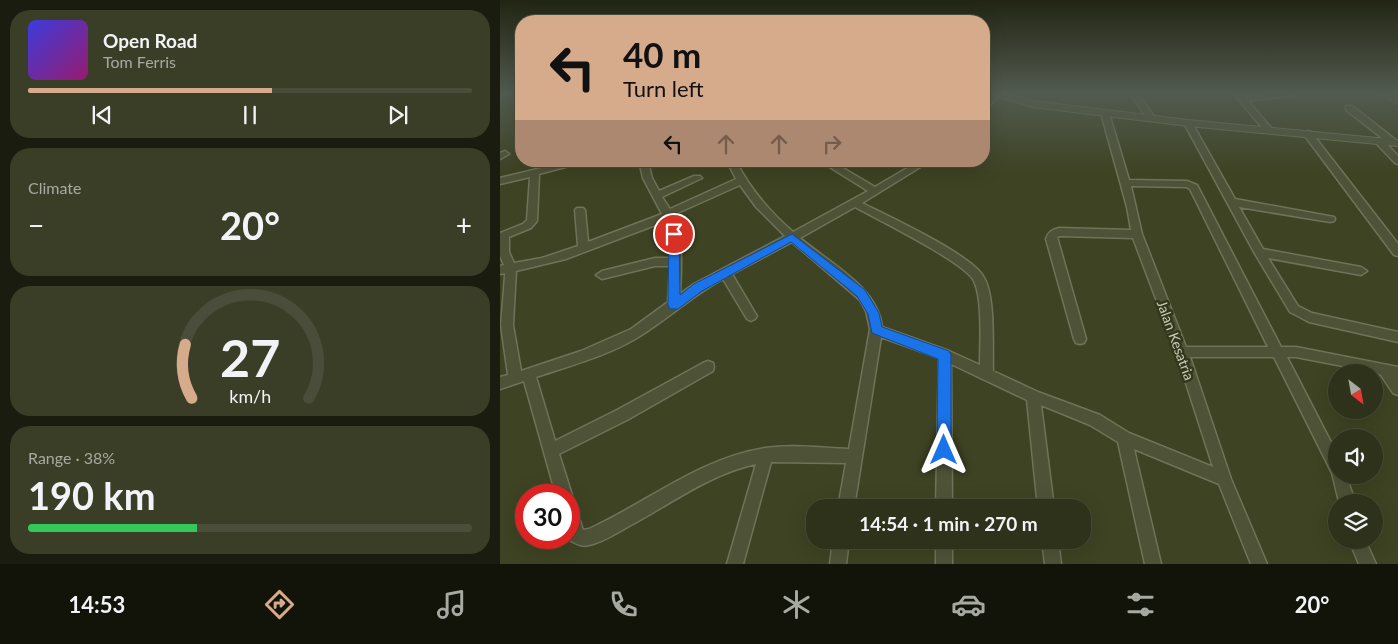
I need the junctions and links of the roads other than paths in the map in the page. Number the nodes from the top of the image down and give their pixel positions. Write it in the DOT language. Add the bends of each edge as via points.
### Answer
graph roads {
  1 [pos="1107,119"];
  2 [pos="1161,119"];
  3 [pos="1260,119"];
  4 [pos="1365,119"];
  5 [pos="1188,123"];
  6 [pos="1268,129"];
  7 [pos="1308,134"];
  8 [pos="1380,141"];
  9 [pos="1396,143"];
  10 [pos="1398,161"];
  11 [pos="560,167"];
  12 [pos="644,167"];
  13 [pos="736,167"];
  14 [pos="834,167"];
  15 [pos="916,167"];
  16 [pos="535,173"];
  17 [pos="697,178"];
  18 [pos="740,181"];
  19 [pos="500,182"];
  20 [pos="1124,183"];
  21 [pos="875,191"];
  22 [pos="656,196"];
  23 [pos="1231,202"];
  24 [pos="855,203"];
  25 [pos="580,210"];
  26 [pos="667,215"];
  27 [pos="1330,219"];
  28 [pos="1137,234"];
  29 [pos="792,237"];
  30 [pos="583,246"];
  31 [pos="1259,252"];
  32 [pos="1398,252"];
  33 [pos="674,262"];
  34 [pos="505,269"];
  35 [pos="1360,271"];
  36 [pos="725,273"];
  37 [pos="602,275"];
  38 [pos="674,305"];
  39 [pos="751,316"];
  40 [pos="876,330"];
  41 [pos="1398,336"];
  42 [pos="1080,339"];
  43 [pos="1182,352"];
  44 [pos="1278,352"];
  45 [pos="945,355"];
  46 [pos="708,367"];
  47 [pos="1391,372"];
  48 [pos="986,374"];
  49 [pos="522,376"];
  50 [pos="500,383"];
  51 [pos="1398,389"];
  52 [pos="1034,396"];
  53 [pos="1124,438"];
  54 [pos="551,451"];
  55 [pos="1328,451"];
  56 [pos="766,455"];
  57 [pos="854,456"];
  58 [pos="1224,480"];
  59 [pos="561,484"];
  60 [pos="847,499"];
  61 [pos="944,499"];
  62 [pos="1045,499"];
  63 [pos="580,537"];
  64 [pos="840,549"];
  65 [pos="944,549"];
  66 [pos="1051,549"];
  67 [pos="1361,549"];
  68 [pos="735,564"];
  69 [pos="838,564"];
  70 [pos="944,564"];
  71 [pos="1053,564"];
  72 [pos="1153,564"];
  73 [pos="1259,564"];
  74 [pos="1368,564"];
  1 -- 20 [label="street, Jalan Kesatria"];
  2 -- 5 [label="street"];
  3 -- 6 [label="street"];
  4 -- 9 [label="street"];
  5 -- 6 [label="street"];
  5 -- 23 [label="street"];
  6 -- 7 [label="street"];
  7 -- 8 [label="street"];
  7 -- 32 [label="street"];
  8 -- 9 [label="street"];
  8 -- 10 [label="street"];
  11 -- 16 [label="street"];
  12 -- 22 [label="street"];
  13 -- 18 [label="street"];
  14 -- 21 [label="street"];
  15 -- 21 [label="street"];
  16 -- 19 [label="street"];
  16 -- 34 [label="street" via="532,221 504,235 501,242"];
  17 -- 22 [label="street"];
  18 -- 26 [label="street"];
  18 -- 29 [label="street"];
  20 -- 28 [label="street, Jalan Kesatria"];
  20 -- 44 [label="street" via="1187,184 1194,187"];
  21 -- 24 [label="street"];
  22 -- 26 [label="street"];
  23 -- 27 [label="street"];
  23 -- 31 [label="street"];
  24 -- 29 [label="street"];
  24 -- 48 [label="street" via="960,261 978,275 986,339"];
  25 -- 30 [label="street"];
  26 -- 30 [label="street"];
  26 -- 33 [label="street" via="674,234"];
  28 -- 42 [label="street" via="1059,232 1052,235"];
  28 -- 43 [label="street, Jalan Kesatria"];
  29 -- 36 [label="street"];
  29 -- 40 [label="street" via="861,293 874,313"];
  30 -- 34 [label="street" via="542,262"];
  31 -- 35 [label="street"];
  31 -- 41 [label="street" via="1298,312"];
  33 -- 37 [label="street" via="655,262"];
  33 -- 38 [label="street"];
  34 -- 49 [label="street" via="508,340"];
  36 -- 38 [label="street"];
  36 -- 39 [label="street"];
  38 -- 49 [label="street" via="635,334"];
  40 -- 45 [label="street"];
  40 -- 57 [label="street"];
  43 -- 44 [label="street"];
  43 -- 58 [label="street, Jalan Kesatria"];
  44 -- 47 [label="street" via="1296,352"];
  44 -- 55 [label="street"];
  45 -- 48 [label="street"];
  45 -- 61 [label="street"];
  46 -- 54 [label="street"];
  47 -- 51 [label="street"];
  48 -- 52 [label="street"];
  49 -- 50 [label="street"];
  49 -- 54 [label="street"];
  52 -- 53 [label="street" via="1095,420"];
  52 -- 62 [label="street"];
  53 -- 58 [label="street"];
  53 -- 72 [label="street"];
  54 -- 59 [label="street"];
  56 -- 57 [label="street"];
  56 -- 63 [label="street" via="745,460 688,484 590,537"];
  56 -- 68 [label="street"];
  57 -- 60 [label="street"];
  58 -- 73 [label="street, Jalan Kesatria"];
  64 -- 69 [label="street"];
  65 -- 70 [label="street"];
  66 -- 71 [label="street"];
  67 -- 74 [label="street"];
}
